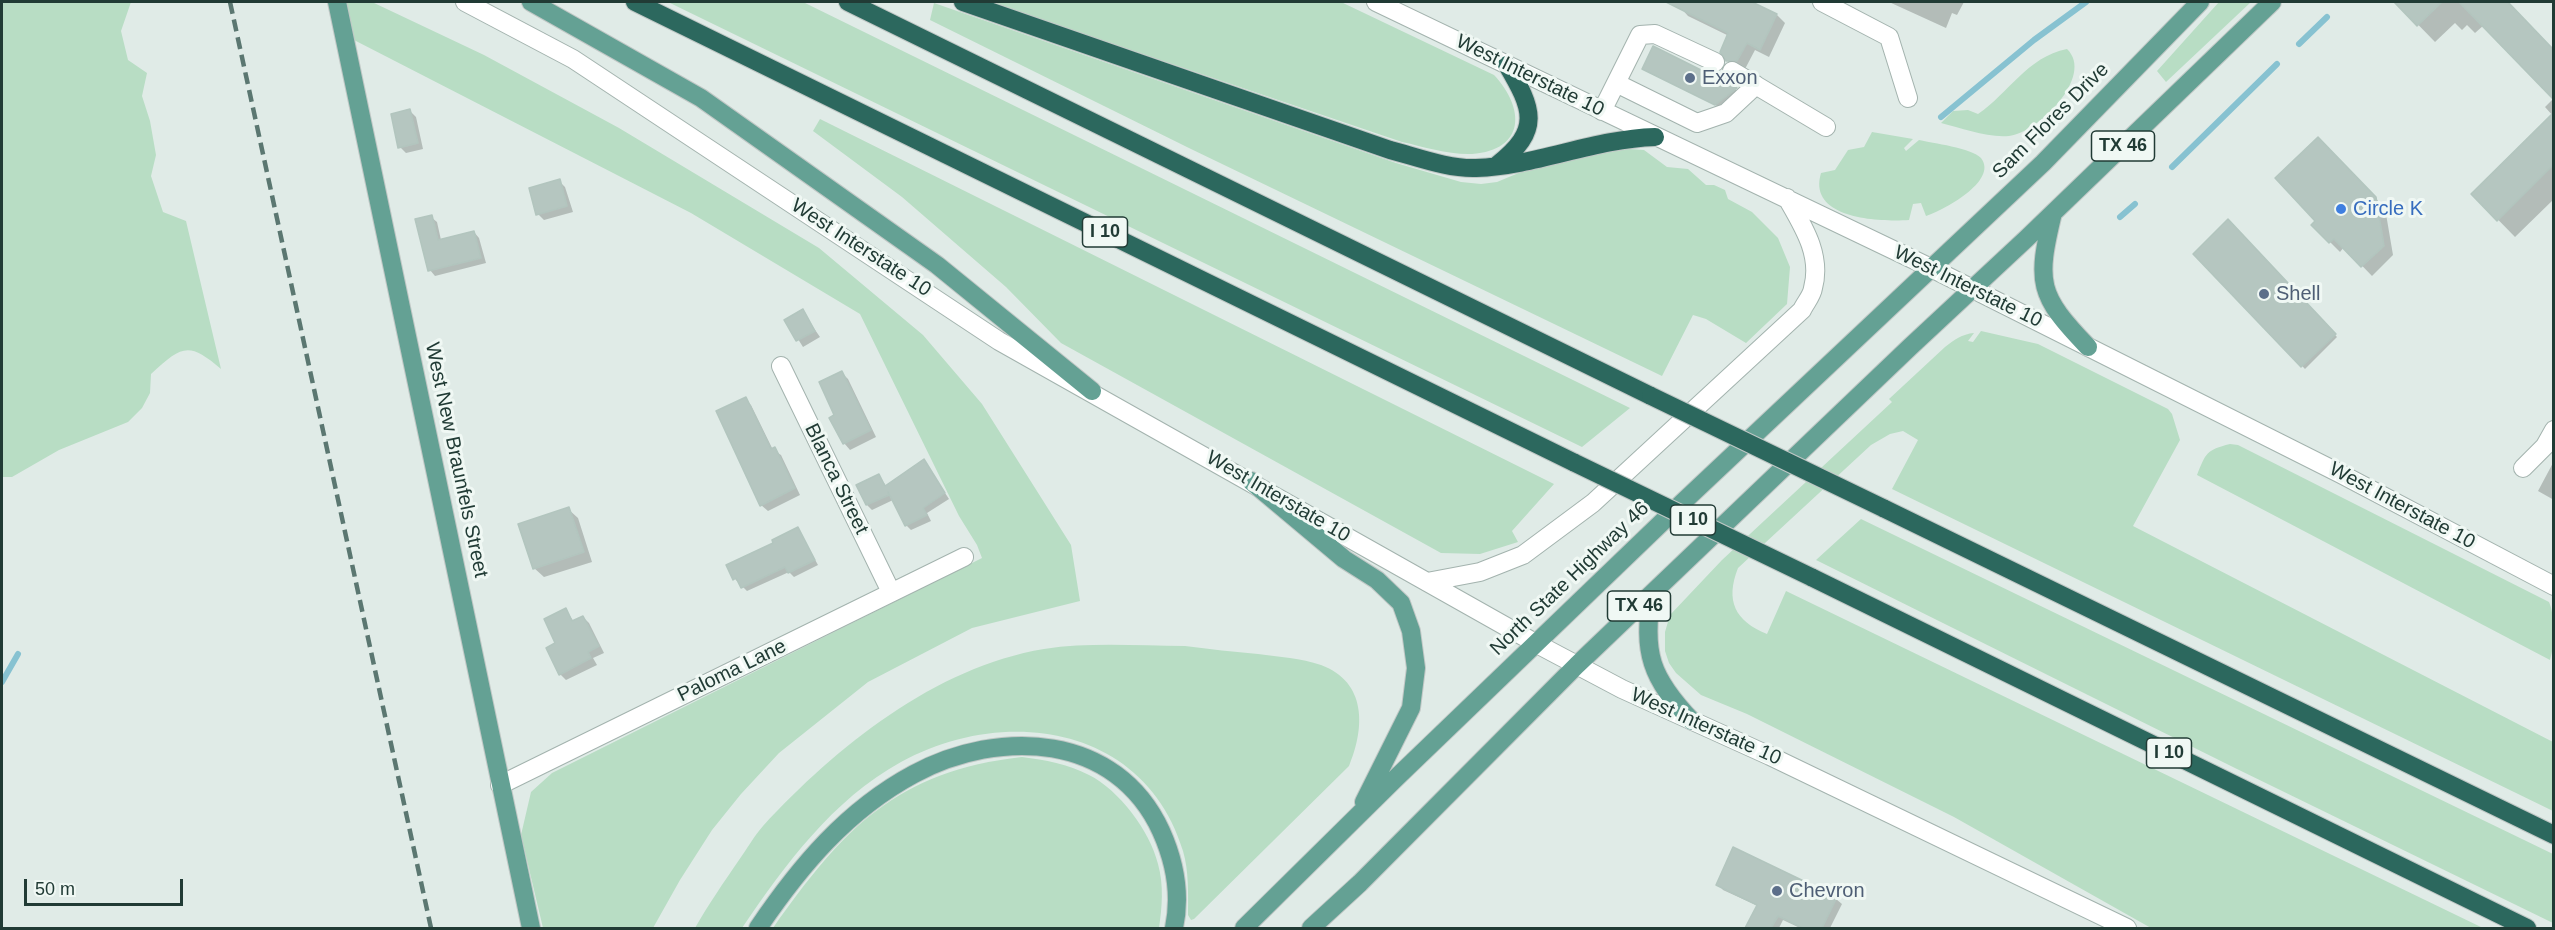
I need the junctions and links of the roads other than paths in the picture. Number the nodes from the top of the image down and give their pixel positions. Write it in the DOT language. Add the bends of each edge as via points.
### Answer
graph roads {
  1 [pos="337,2"];
  2 [pos="465,2"];
  3 [pos="531,2"];
  4 [pos="635,2"];
  5 [pos="848,2"];
  6 [pos="963,2"];
  7 [pos="1376,2"];
  8 [pos="1826,2"];
  9 [pos="2199,2"];
  10 [pos="2272,2"];
  11 [pos="1715,62"];
  12 [pos="1507,64"];
  13 [pos="1732,71"];
  14 [pos="1616,83"];
  15 [pos="1756,85"];
  16 [pos="1908,98"];
  17 [pos="1602,111"];
  18 [pos="1684,117"];
  19 [pos="1826,127"];
  20 [pos="1662,140"];
  21 [pos="1495,166"];
  22 [pos="1787,198"];
  23 [pos="2053,213"];
  24 [pos="1931,268"];
  25 [pos="1972,288"];
  26 [pos="2088,347"];
  27 [pos="781,366"];
  28 [pos="1092,391"];
  29 [pos="2553,430"];
  30 [pos="2523,468"];
  31 [pos="1251,481"];
  32 [pos="964,557"];
  33 [pos="1427,582"];
  34 [pos="2553,586"];
  35 [pos="891,592"];
  36 [pos="1652,594"];
  37 [pos="1537,644"];
  38 [pos="1577,665"];
  39 [pos="1692,721"];
  40 [pos="500,785"];
  41 [pos="1358,815"];
  42 [pos="2553,835"];
  43 [pos="531,928"];
  44 [pos="758,928"];
  45 [pos="1174,928"];
  46 [pos="1244,928"];
  47 [pos="1311,928"];
  48 [pos="2127,928"];
  49 [pos="2527,928"];
  1 -- 40 [label="main road, West New Braunfels Street"];
  2 -- 28 [label="street, West Interstate 10" via="573,59 999,340"];
  3 -- 28 [label="main road" via="701,98 937,265"];
  4 -- 49 [label="highway, I 10, bridge"];
  5 -- 42 [label="highway, bridge"];
  6 -- 21 [label="highway" via="1390,150 1473,168"];
  7 -- 12 [label="street, West Interstate 10"];
  8 -- 16 [label="street" via="1889,37"];
  9 -- 24 [label="main road, Sam Flores Drive / TX 46" via="2051,155"];
  10 -- 23 [label="main road, TX 46"];
  11 -- 14 [label="street" via="1654,34 1640,35"];
  12 -- 17 [label="street, West Interstate 10"];
  12 -- 21 [label="highway" via="1519,85 1530,120 1517,149"];
  13 -- 15 [label="street"];
  14 -- 17 [label="street"];
  14 -- 18 [label="street"];
  15 -- 18 [label="street" via="1726,113 1698,123"];
  15 -- 19 [label="street"];
  17 -- 20 [label="street, West Interstate 10"];
  18 -- 20 [label="street"];
  20 -- 21 [label="highway" via="1614,140"];
  20 -- 22 [label="street, West Interstate 10"];
  22 -- 24 [label="street, West Interstate 10"];
  22 -- 33 [label="street" via="1812,242 1813,289 1802,310 1593,503 1522,555 1480,572"];
  23 -- 25 [label="main road, TX 46"];
  23 -- 26 [label="main road" via="2042,267 2043,284 2064,322"];
  24 -- 25 [label="street, West Interstate 10"];
  24 -- 37 [label="main road, North State Highway 46 / TX 46"];
  25 -- 26 [label="street, West Interstate 10"];
  25 -- 36 [label="main road, TX 46"];
  26 -- 34 [label="street, West Interstate 10"];
  27 -- 35 [label="street, Blanca Street"];
  28 -- 31 [label="street, West Interstate 10"];
  29 -- 30 [label="street" via="2545,446"];
  31 -- 33 [label="street, West Interstate 10"];
  31 -- 41 [label="main road" via="1344,559 1377,580 1401,603 1411,631 1416,668 1411,708"];
  32 -- 35 [label="street, Paloma Lane"];
  33 -- 37 [label="street, West Interstate 10"];
  35 -- 40 [label="street, Paloma Lane"];
  36 -- 38 [label="main road, TX 46"];
  36 -- 39 [label="main road" via="1647,641 1657,677 1670,699"];
  37 -- 38 [label="street, West Interstate 10"];
  37 -- 41 [label="main road, North State Highway 46 / TX 46"];
  38 -- 39 [label="street, West Interstate 10"];
  38 -- 47 [label="main road, TX 46"];
  39 -- 48 [label="street, West Interstate 10"];
  40 -- 43 [label="main road, West New Braunfels Street"];
  41 -- 46 [label="main road, North State Highway 46 / TX 46"];
  44 -- 45 [label="main road" via="813,854 878,796 946,759 979,750 1015,747 1059,749 1102,764 1144,800 1170,850 1176,874"];
}
